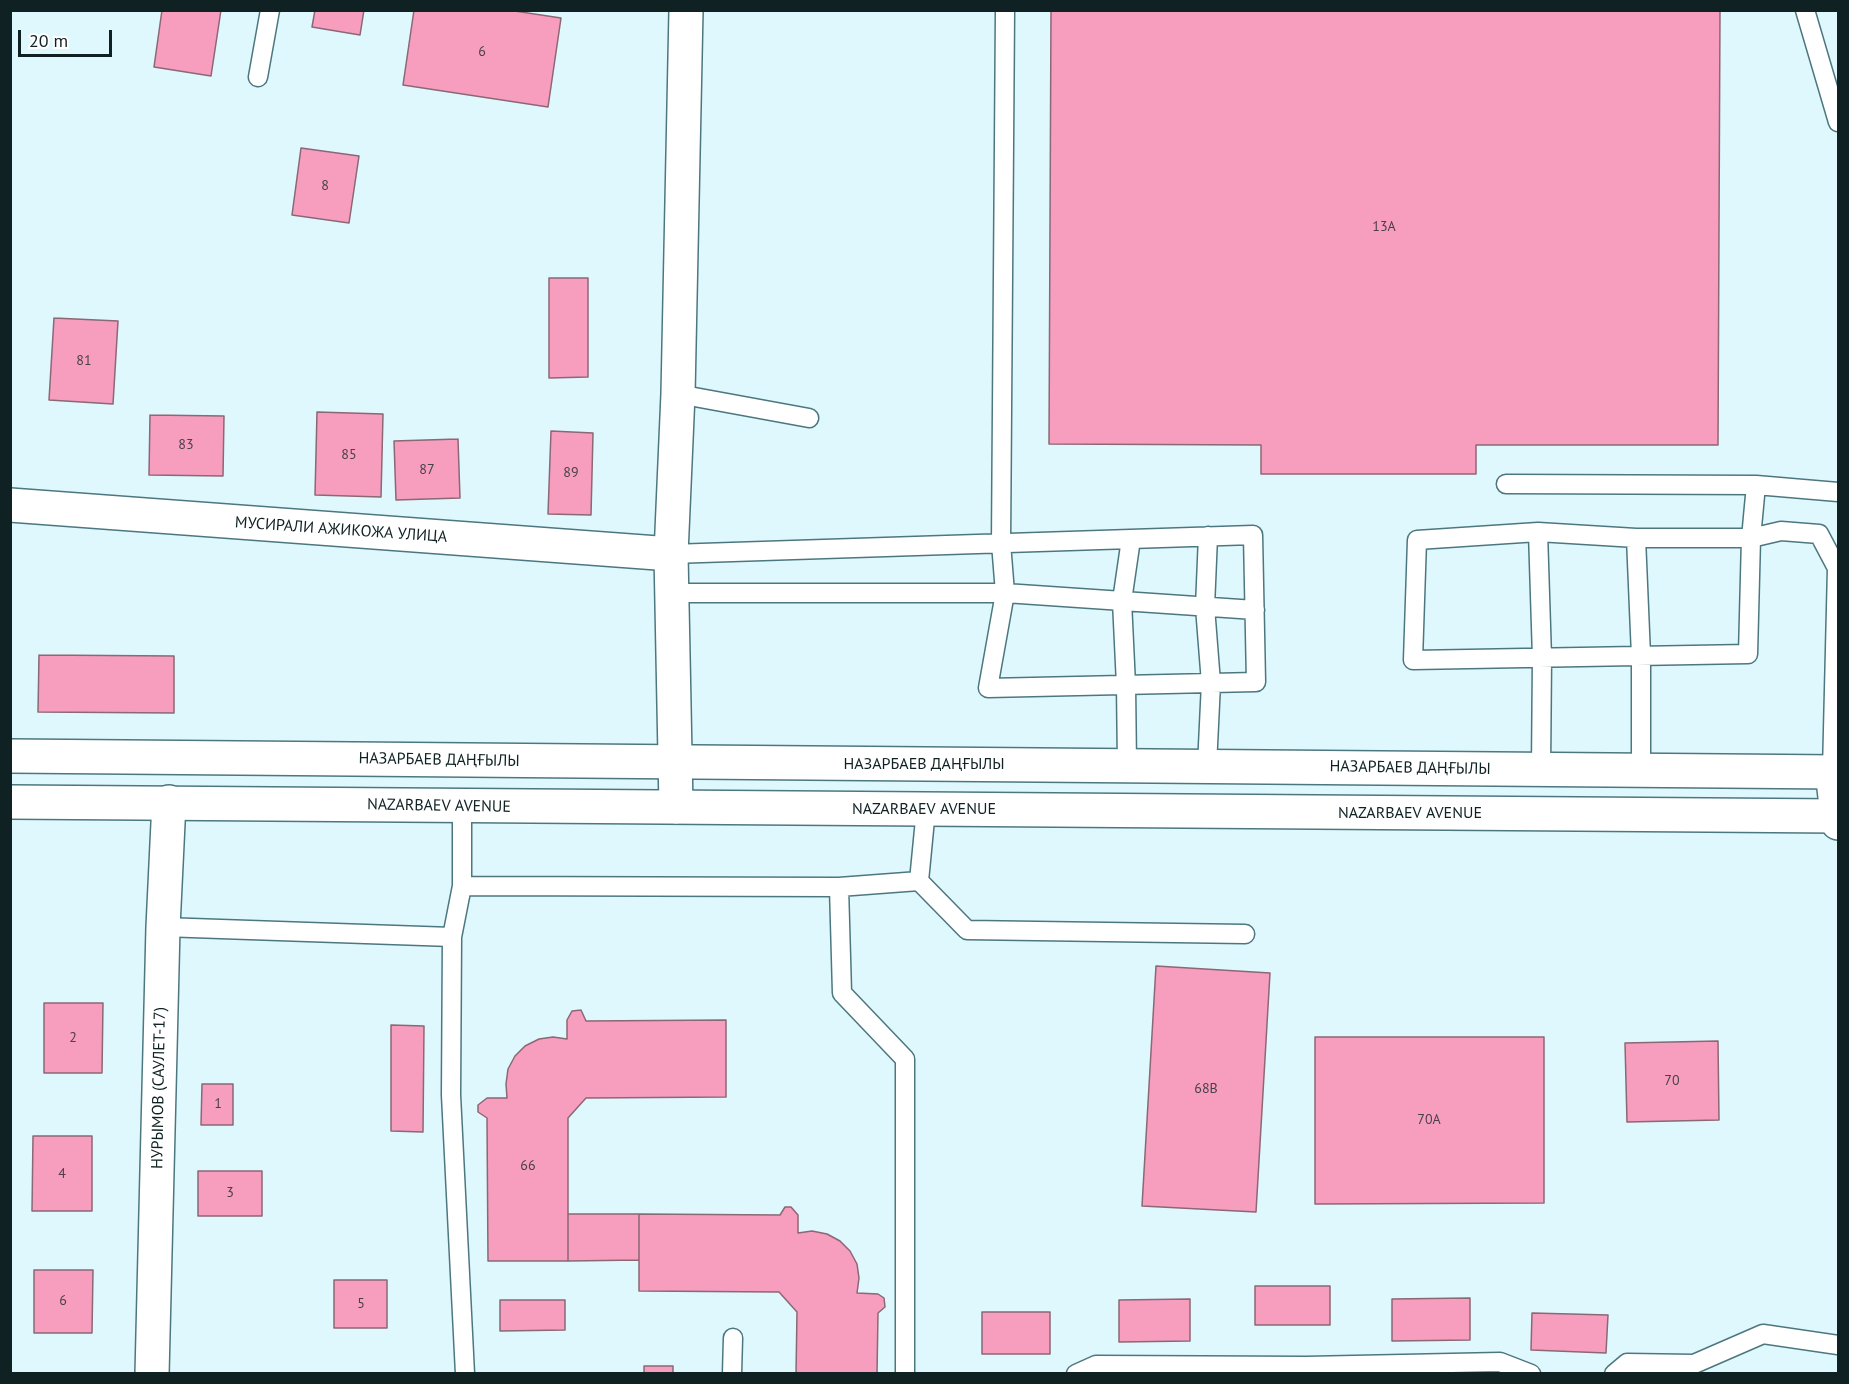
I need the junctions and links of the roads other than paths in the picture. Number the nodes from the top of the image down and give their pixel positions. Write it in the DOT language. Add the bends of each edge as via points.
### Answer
graph roads {
  1 [pos="270,10"];
  2 [pos="686,10"];
  3 [pos="1005,10"];
  4 [pos="1805,10"];
  5 [pos="258,77"];
  6 [pos="1839,122"];
  7 [pos="678,394"];
  8 [pos="809,418"];
  9 [pos="1506,484"];
  10 [pos="1756,485"];
  11 [pos="1839,492"];
  12 [pos="10,505"];
  13 [pos="1538,532"];
  14 [pos="1208,537"];
  15 [pos="1636,538"];
  16 [pos="1751,538"];
  17 [pos="1131,539"];
  18 [pos="1001,543"];
  19 [pos="671,554"];
  20 [pos="1838,568"];
  21 [pos="672,593"];
  22 [pos="1005,593"];
  23 [pos="1122,601"];
  24 [pos="1205,607"];
  25 [pos="1255,610"];
  26 [pos="1641,656"];
  27 [pos="1542,658"];
  28 [pos="1211,683"];
  29 [pos="1126,685"];
  30 [pos="10,756"];
  31 [pos="676,762"];
  32 [pos="1126,766"];
  33 [pos="1207,766"];
  34 [pos="1541,769"];
  35 [pos="1641,770"];
  36 [pos="1835,772"];
  37 [pos="10,802"];
  38 [pos="169,802"];
  39 [pos="462,806"];
  40 [pos="676,807"];
  41 [pos="926,809"];
  42 [pos="1838,818"];
  43 [pos="919,880"];
  44 [pos="462,886"];
  45 [pos="839,886"];
  46 [pos="163,927"];
  47 [pos="1245,934"];
  48 [pos="452,937"];
  49 [pos="733,1338"];
  50 [pos="1839,1345"];
  51 [pos="152,1374"];
  52 [pos="465,1374"];
  53 [pos="732,1374"];
  54 [pos="905,1374"];
  55 [pos="1076,1374"];
  56 [pos="1531,1374"];
  57 [pos="1614,1374"];
  1 -- 5 [label="lane"];
  2 -- 7 [label="main road"];
  3 -- 18 [label="lane"];
  4 -- 6 [label="lane"];
  7 -- 8 [label="lane"];
  7 -- 19 [label="main road"];
  9 -- 10 [label="lane"];
  10 -- 11 [label="lane"];
  10 -- 16 [label="lane"];
  12 -- 19 [label="main road, МУСИРАЛИ АЖИКОЖА УЛИЦА"];
  13 -- 15 [label="lane"];
  13 -- 27 [label="lane"];
  13 -- 27 [label="lane" via="1417,540 1413,660"];
  14 -- 17 [label="lane"];
  14 -- 24 [label="lane"];
  14 -- 25 [label="lane" via="1253,535"];
  15 -- 16 [label="lane"];
  15 -- 26 [label="lane"];
  16 -- 20 [label="lane" via="1781,531 1819,534"];
  16 -- 26 [label="lane" via="1748,654"];
  17 -- 18 [label="lane"];
  17 -- 23 [label="lane"];
  18 -- 19 [label="lane"];
  18 -- 22 [label="lane"];
  19 -- 21 [label="main road"];
  20 -- 36 [label="lane"];
  21 -- 22 [label="lane"];
  21 -- 31 [label="main road"];
  22 -- 23 [label="lane"];
  22 -- 29 [label="lane" via="988,688"];
  23 -- 24 [label="lane"];
  23 -- 29 [label="lane"];
  24 -- 25 [label="lane"];
  24 -- 28 [label="lane"];
  25 -- 28 [label="lane" via="1256,682"];
  26 -- 27 [label="lane"];
  26 -- 35 [label="lane"];
  27 -- 34 [label="lane"];
  28 -- 29 [label="lane"];
  28 -- 33 [label="lane"];
  29 -- 32 [label="lane"];
  30 -- 31 [label="main road, НАЗАРБАЕВ ДАҢҒЫЛЫ"];
  31 -- 32 [label="main road, НАЗАРБАЕВ ДАҢҒЫЛЫ"];
  31 -- 40 [label="main road"];
  32 -- 33 [label="main road, НАЗАРБАЕВ ДАҢҒЫЛЫ"];
  33 -- 34 [label="main road, НАЗАРБАЕВ ДАҢҒЫЛЫ"];
  34 -- 35 [label="main road, НАЗАРБАЕВ ДАҢҒЫЛЫ"];
  35 -- 36 [label="main road, НАЗАРБАЕВ ДАҢҒЫЛЫ"];
  36 -- 42 [label="main road"];
  37 -- 38 [label="main road, NAZARBAEV AVENUE"];
  38 -- 39 [label="main road, NAZARBAEV AVENUE"];
  38 -- 46 [label="main road, НУРЫМОВ (САУЛЕТ-17)"];
  39 -- 40 [label="main road, NAZARBAEV AVENUE"];
  39 -- 44 [label="lane"];
  40 -- 41 [label="main road, NAZARBAEV AVENUE"];
  41 -- 42 [label="main road, NAZARBAEV AVENUE"];
  41 -- 43 [label="lane"];
  43 -- 45 [label="lane"];
  43 -- 47 [label="lane" via="967,930"];
  44 -- 45 [label="lane"];
  44 -- 48 [label="lane"];
  45 -- 54 [label="lane" via="842,993 904,1059"];
  46 -- 48 [label="lane"];
  46 -- 51 [label="main road, НУРЫМОВ (САУЛЕТ-17)"];
  48 -- 52 [label="lane" via="451,1095"];
  49 -- 53 [label="lane"];
  50 -- 57 [label="lane" via="1763,1334 1694,1364 1628,1363"];
  55 -- 56 [label="lane" via="1096,1365 1500,1362"];
}
